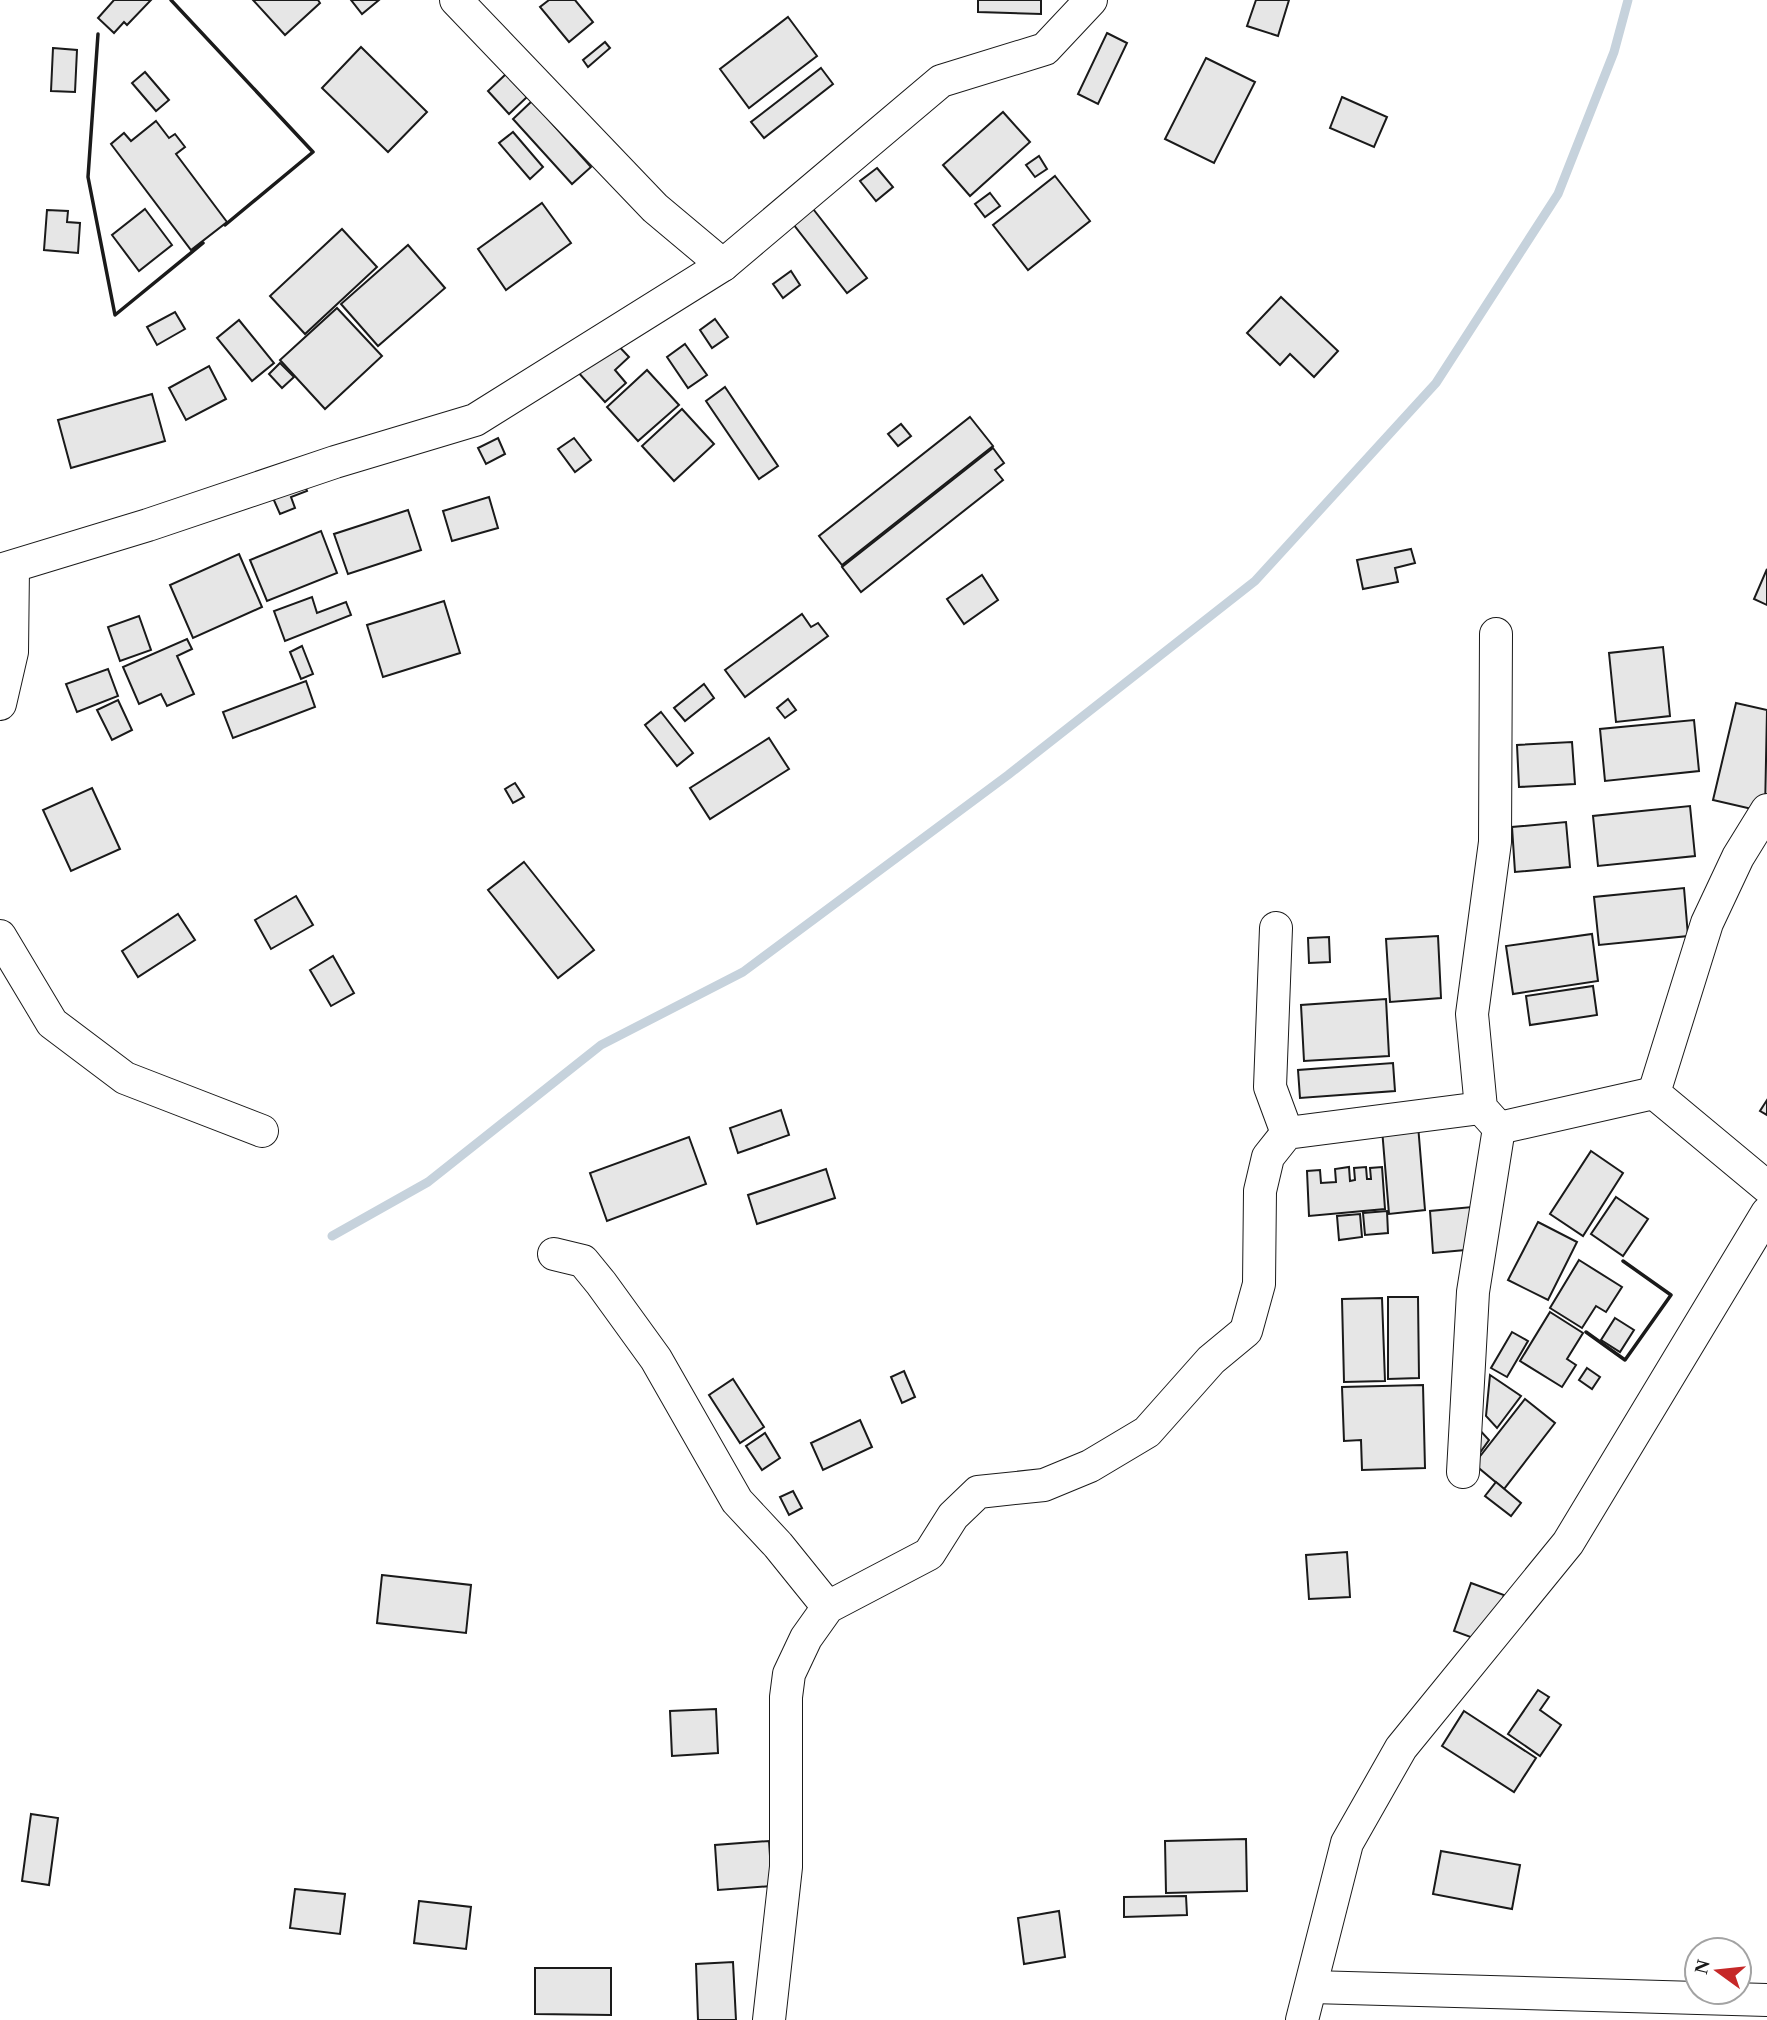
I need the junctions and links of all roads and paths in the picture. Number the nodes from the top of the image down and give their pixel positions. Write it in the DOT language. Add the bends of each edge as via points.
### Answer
graph roads {
  1 [pos="456,0"];
  2 [pos="1091,0"];
  3 [pos="723,265"];
  4 [pos="7,569"];
  5 [pos="1496,634"];
  6 [pos="0,704"];
  7 [pos="1767,810"];
  8 [pos="1276,928"];
  9 [pos="0,936"];
  10 [pos="1654,1093"];
  11 [pos="1490,1118"];
  12 [pos="262,1131"];
  13 [pos="1287,1133"];
  14 [pos="1767,1187"];
  15 [pos="1767,1213"];
  16 [pos="554,1254"];
  17 [pos="1463,1472"];
  18 [pos="828,1607"];
  19 [pos="1312,1987"];
  20 [pos="1767,2000"];
  21 [pos="1526,2006"];
  22 [pos="1667,2008"];
  23 [pos="769,2020"];
  24 [pos="1302,2020"];
  1 -- 3 [label="street" via="655,208"];
  2 -- 3 [label="street" via="1045,50 941,81"];
  3 -- 4 [label="street" via="475,420"];
  4 -- 6 [label="street" via="12,652"];
  5 -- 11 [label="street" via="1495,842 1472,1014"];
  7 -- 10 [label="street" via="1707,923"];
  8 -- 13 [label="street" via="1270,1087"];
  9 -- 12 [label="street" via="52,1023 125,1078"];
  10 -- 11 [label="street"];
  10 -- 14 [label="street"];
  11 -- 13 [label="street"];
  11 -- 17 [label="street" via="1473,1292"];
  13 -- 18 [label="street" via="1268,1157 1261,1191 1259,1284 1246,1331 1211,1360 1147,1432 1090,1466 1044,1485 978,1492 953,1516 929,1554"];
  15 -- 19 [label="street" via="1568,1543 1401,1748 1347,1843"];
  16 -- 18 [label="street" via="583,1261 601,1283 656,1359 737,1502"];
  18 -- 23 [label="street" via="789,1674 786,1867"];
  19 -- 21 [label="street"];
  19 -- 24 [label="street"];
  20 -- 22 [label="street"];
  21 -- 22 [label="street"];
}
